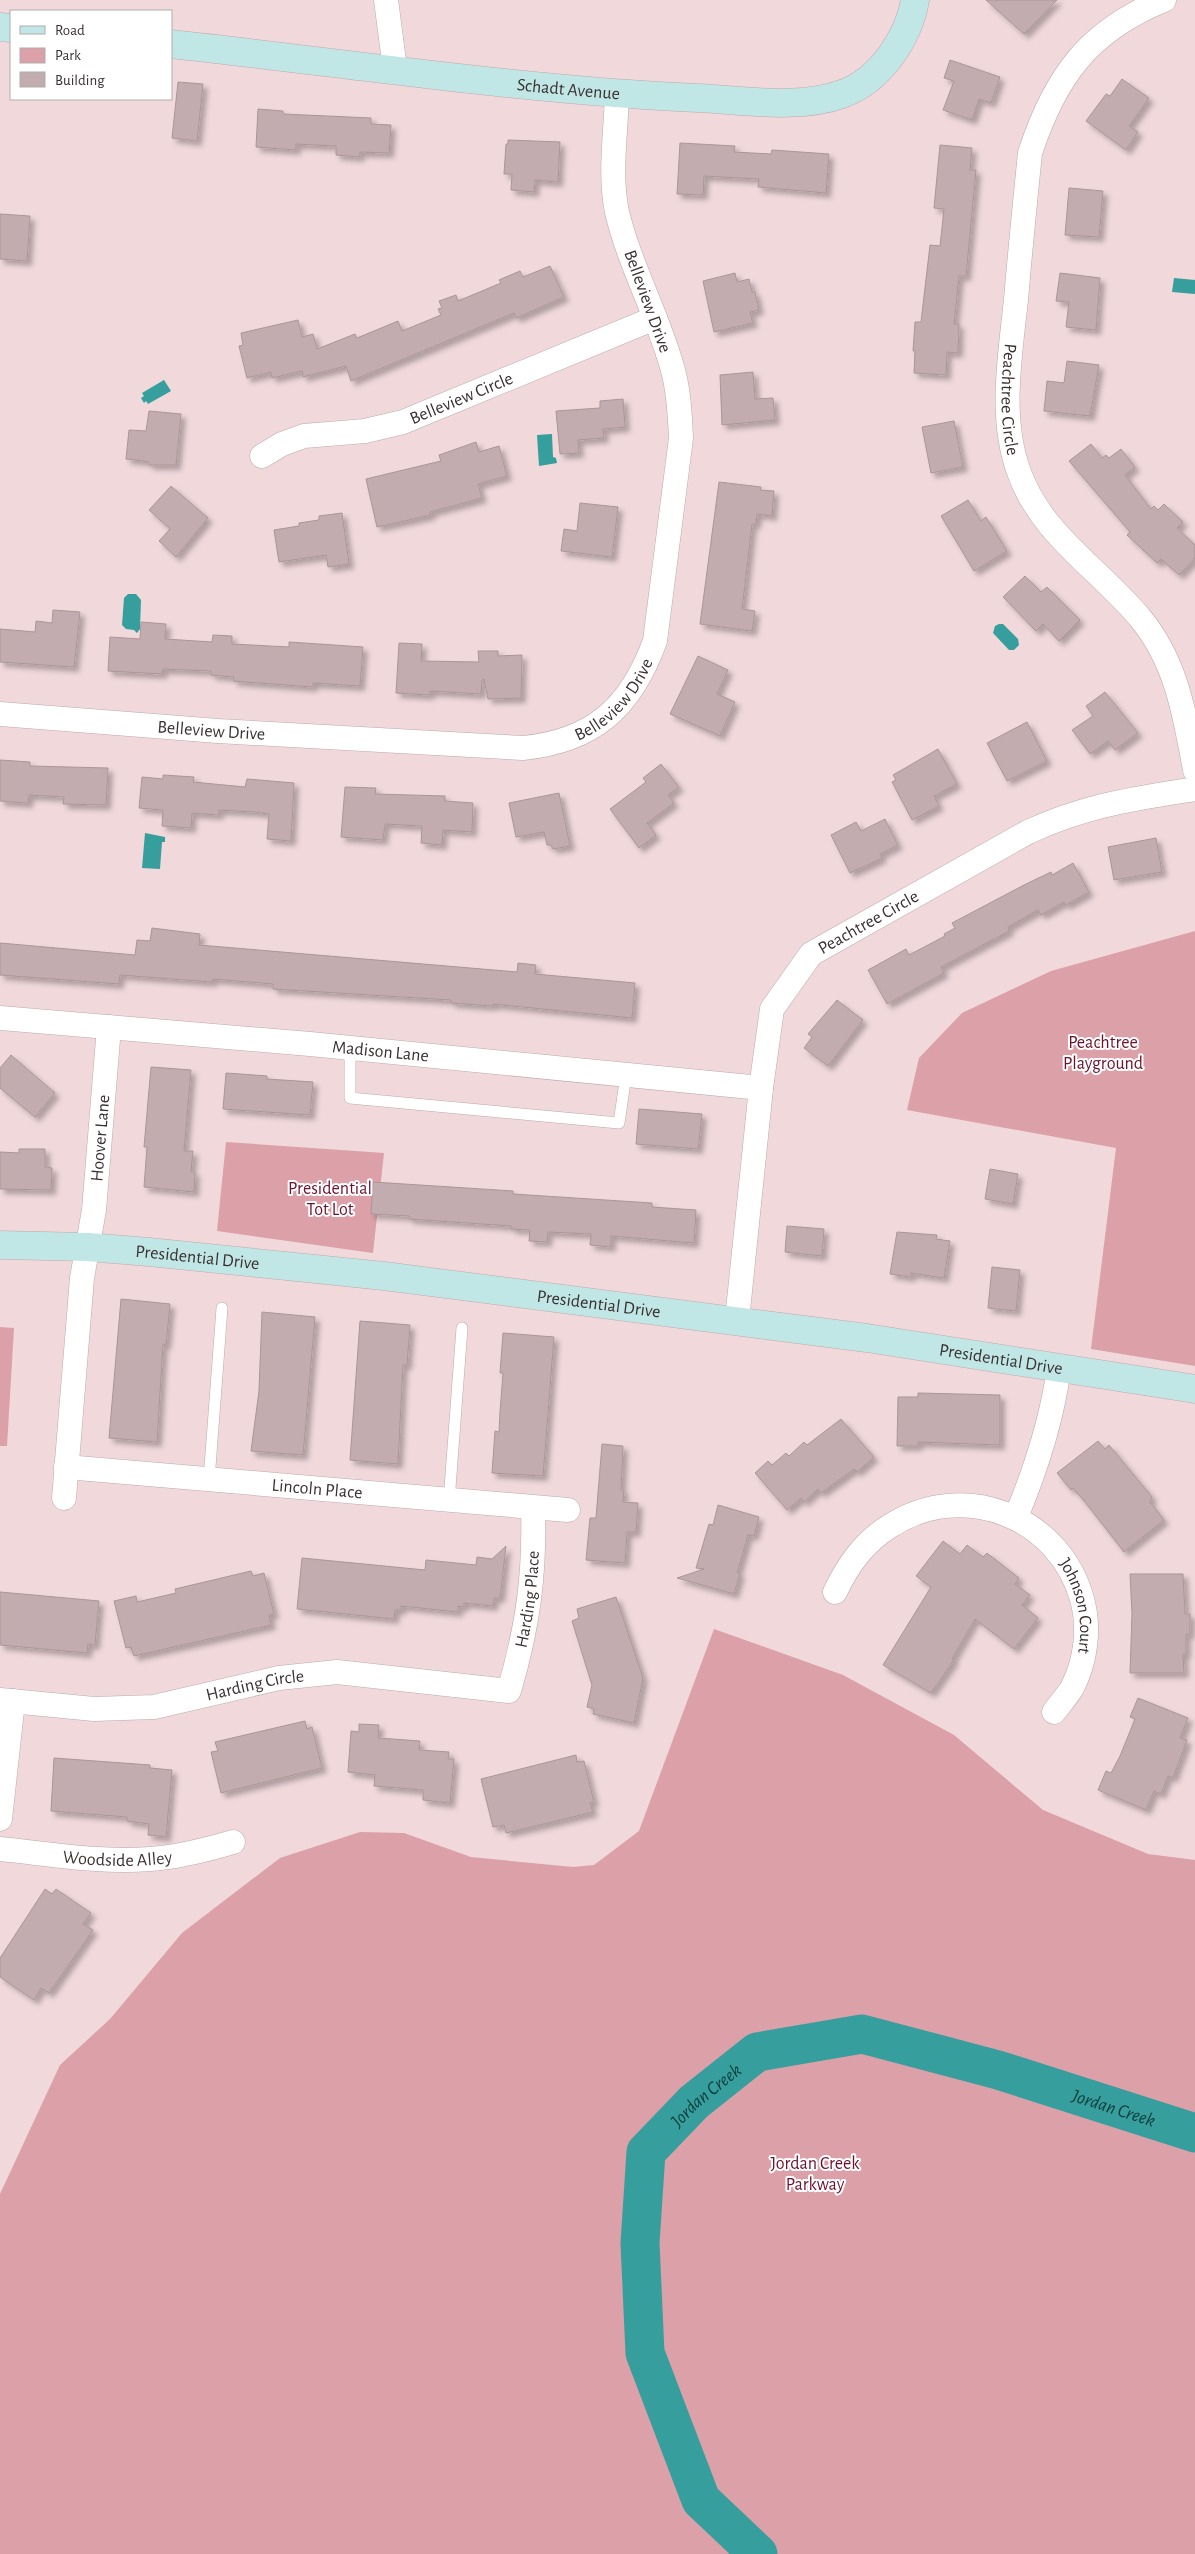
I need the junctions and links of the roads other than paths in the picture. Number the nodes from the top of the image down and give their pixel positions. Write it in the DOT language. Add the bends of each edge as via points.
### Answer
graph roads {
  1 [pos="386,0"];
  2 [pos="915,0"];
  3 [pos="1164,0"];
  4 [pos="172,44"];
  5 [pos="396,69"];
  6 [pos="617,94"];
  7 [pos="655,318"];
  8 [pos="262,456"];
  9 [pos="0,714"];
  10 [pos="1195,770"];
  11 [pos="1195,789"];
  12 [pos="0,1018"];
  13 [pos="109,1027"];
  14 [pos="350,1048"];
  15 [pos="626,1075"];
  16 [pos="760,1088"];
  17 [pos="0,1245"];
  18 [pos="88,1247"];
  19 [pos="222,1308"];
  20 [pos="737,1320"];
  21 [pos="462,1328"];
  22 [pos="1059,1368"];
  23 [pos="1195,1390"];
  24 [pos="66,1468"];
  25 [pos="209,1480"];
  26 [pos="64,1498"];
  27 [pos="449,1500"];
  28 [pos="533,1508"];
  29 [pos="568,1510"];
  30 [pos="1016,1517"];
  31 [pos="835,1592"];
  32 [pos="509,1691"];
  33 [pos="7,1700"];
  34 [pos="1054,1712"];
  35 [pos="0,1819"];
  36 [pos="234,1842"];
  37 [pos="0,1849"];
  1 -- 5 [label="street"];
  2 -- 6 [label="street, Schadt Avenue" via="914,10 896,51 872,76 843,94 801,102"];
  3 -- 10 [label="street, Peachtree Circle" via="1136,11 1098,38 1057,87 1040,123 1030,153 1007,386 1011,444 1019,473 1034,505 1048,524 1141,619 1157,641 1182,698"];
  4 -- 5 [label="street, Schadt Avenue"];
  5 -- 6 [label="street, Schadt Avenue"];
  6 -- 7 [label="street, Belleview Drive" via="613,177 617,210"];
  7 -- 8 [label="street, Belleview Circle" via="403,422 365,432 304,436"];
  7 -- 9 [label="street, Belleview Drive" via="674,374 682,438 655,641 645,669 632,690 593,727 567,740 523,748 218,731"];
  11 -- 16 [label="street, Peachtree Circle" via="1102,804 1064,816 1028,832 811,954 772,1009"];
  12 -- 13 [label="street, Madison Lane"];
  13 -- 14 [label="street, Madison Lane"];
  13 -- 18 [label="street, Hoover Lane"];
  14 -- 15 [label="street, Madison Lane"];
  14 -- 15 [label="lane" via="350,1098 619,1123"];
  15 -- 16 [label="street, Madison Lane"];
  16 -- 20 [label="street, Peachtree Circle"];
  17 -- 18 [label="street, Presidential Drive"];
  18 -- 20 [label="street, Presidential Drive" via="384,1276"];
  18 -- 24 [label="street" via="82,1278"];
  19 -- 25 [label="lane"];
  20 -- 22 [label="street, Presidential Drive"];
  21 -- 27 [label="lane"];
  22 -- 23 [label="street, Presidential Drive"];
  22 -- 30 [label="street" via="1047,1429 1034,1474"];
  24 -- 25 [label="street, Lincoln Place"];
  24 -- 26 [label="street"];
  25 -- 27 [label="street, Lincoln Place"];
  27 -- 28 [label="street, Lincoln Place"];
  28 -- 29 [label="street, Lincoln Place"];
  28 -- 32 [label="street, Harding Place" via="531,1601"];
  30 -- 31 [label="street, Johnson Court" via="966,1506 938,1508 911,1515 872,1540 856,1557"];
  30 -- 34 [label="street, Johnson Court" via="1051,1542 1078,1585 1085,1609 1083,1660 1072,1688"];
  32 -- 33 [label="street, Harding Circle" via="337,1672 279,1678 154,1707 94,1709"];
  33 -- 35 [label="street"];
  36 -- 37 [label="street, Woodside Alley" via="193,1853 143,1859 98,1859"];
}
